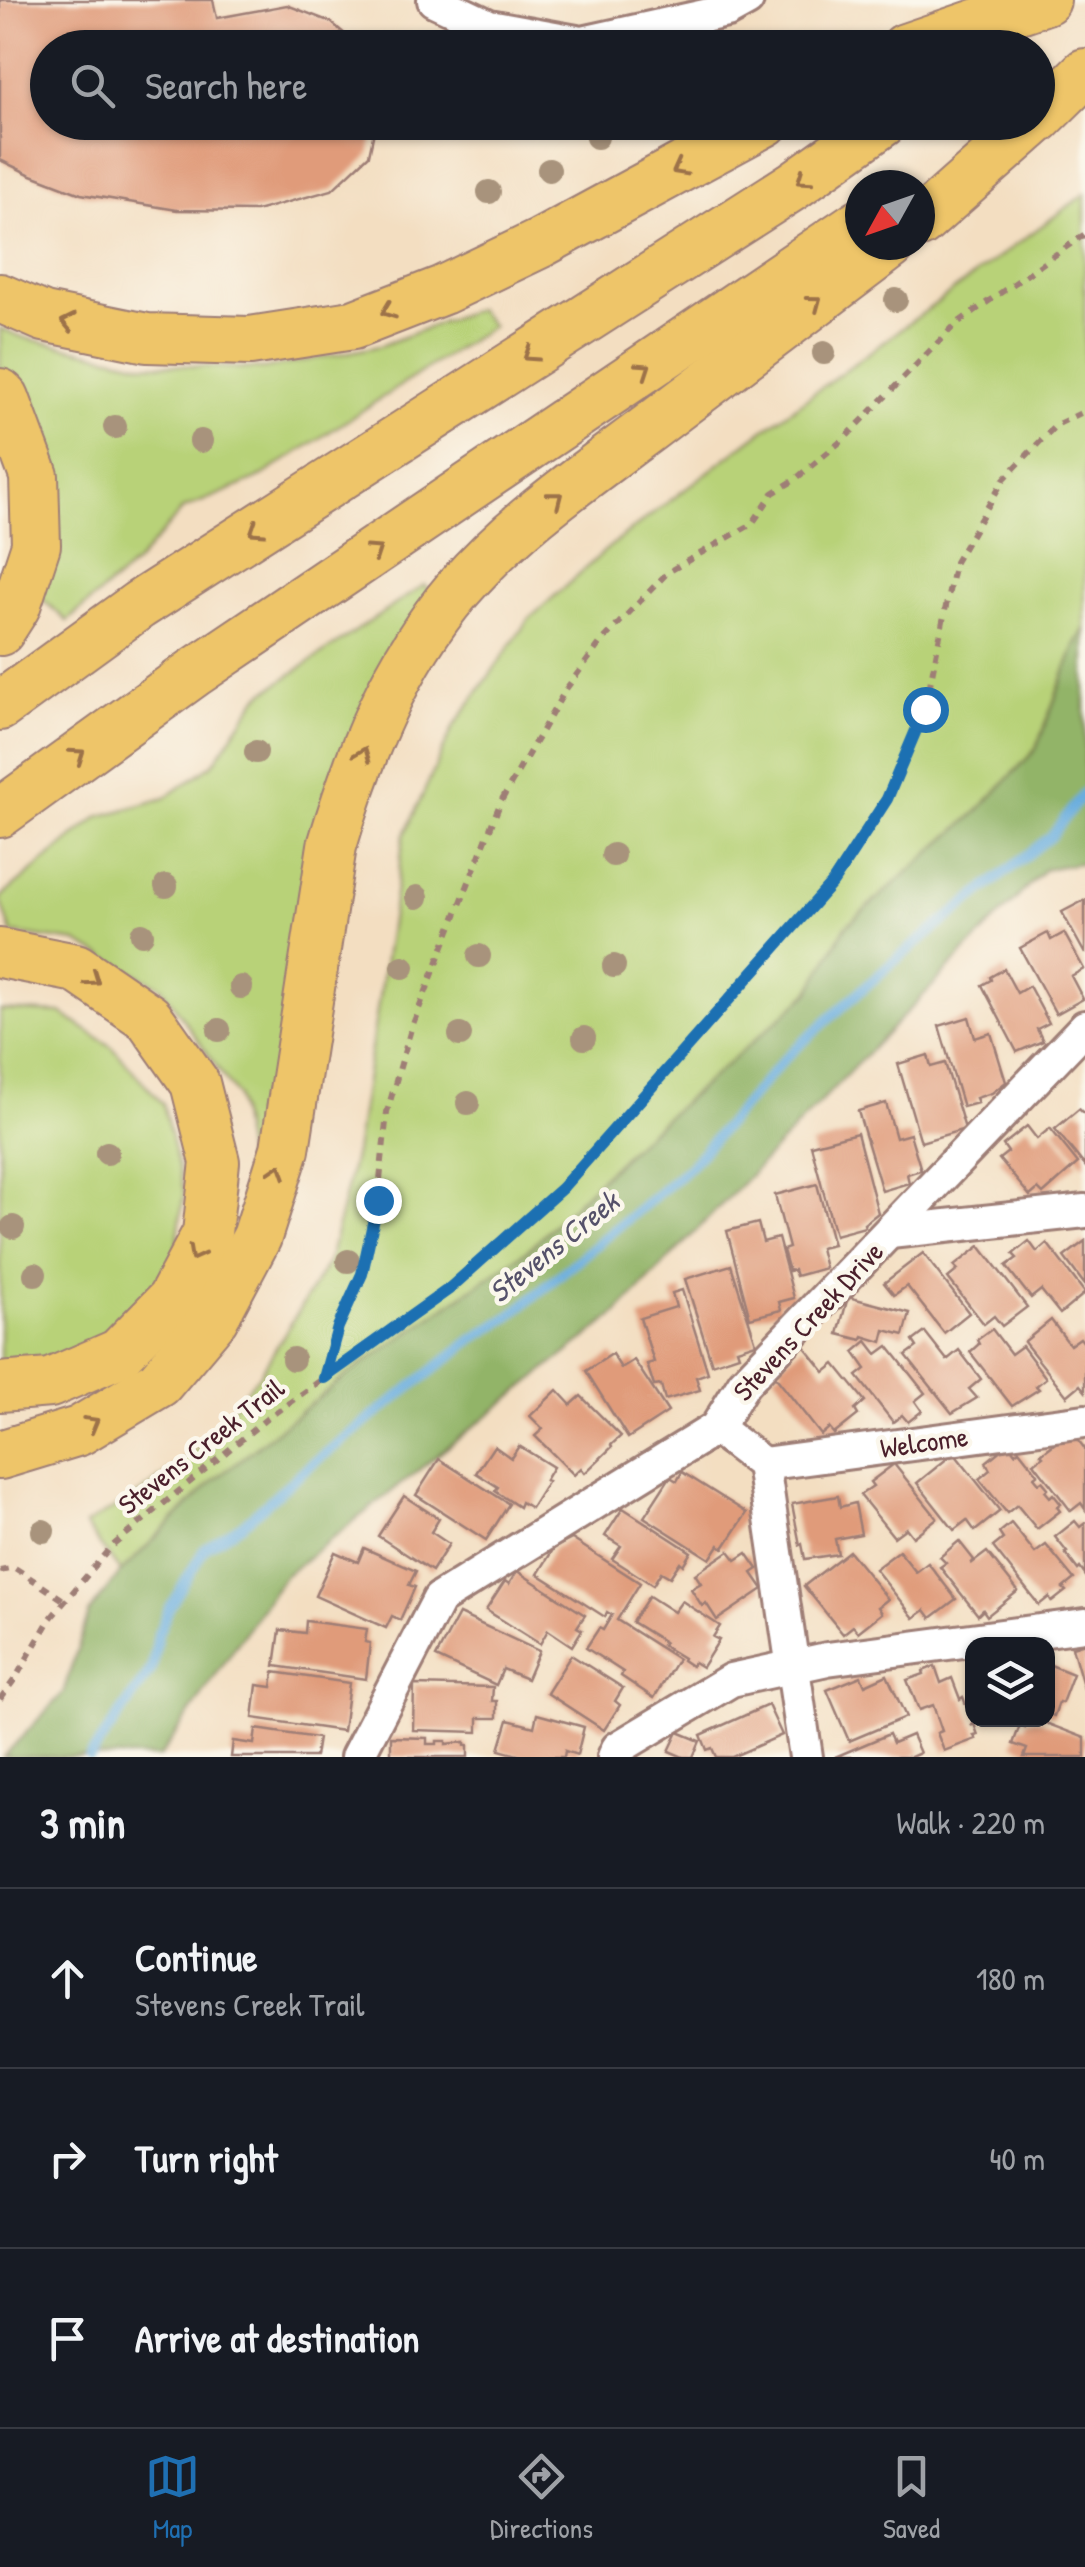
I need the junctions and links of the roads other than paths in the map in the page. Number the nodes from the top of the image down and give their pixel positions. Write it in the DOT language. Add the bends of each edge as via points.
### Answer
graph roads {
  1 [pos="434,0"];
  2 [pos="747,0"];
  3 [pos="1047,0"];
  4 [pos="511,30"];
  5 [pos="641,30"];
  6 [pos="958,30"];
  7 [pos="1008,30"];
  8 [pos="1085,58"];
  9 [pos="1085,72"];
  10 [pos="1055,83"];
  11 [pos="1055,102"];
  12 [pos="732,140"];
  13 [pos="857,140"];
  14 [pos="977,140"];
  15 [pos="1014,140"];
  16 [pos="935,170"];
  17 [pos="935,210"];
  18 [pos="845,232"];
  19 [pos="871,260"];
  20 [pos="0,298"];
  21 [pos="0,393"];
  22 [pos="0,632"];
  23 [pos="0,706"];
  24 [pos="0,813"];
  25 [pos="0,953"];
  26 [pos="1085,1027"];
  27 [pos="1085,1211"];
  28 [pos="890,1232"];
  29 [pos="0,1387"];
  30 [pos="1085,1421"];
  31 [pos="716,1428"];
  32 [pos="0,1455"];
  33 [pos="763,1464"];
  34 [pos="1085,1625"];
  35 [pos="794,1665"];
  36 [pos="357,1757"];
  37 [pos="614,1757"];
  38 [pos="806,1757"];
  1 -- 4 [label="street"];
  2 -- 5 [label="street" via="727,11"];
  3 -- 6 [label="highway"];
  3 -- 7 [label="highway"];
  8 -- 10 [label="highway"];
  9 -- 11 [label="highway"];
  12 -- 20 [label="highway, one-way" via="541,243 353,325 250,340 146,338 44,317"];
  13 -- 23 [label="highway, one-way" via="139,606"];
  14 -- 16 [label="highway"];
  15 -- 17 [label="highway"];
  24 -- 18 [label="highway, one-way" via="195,672"];
  32 -- 19 [label="highway, one-way" via="80,1431 159,1384 214,1318 256,1237 285,1150 332,846 346,800 376,720 457,590 512,532"];
  21 -- 22 [label="highway" via="34,476 36,545"];
  25 -- 29 [label="highway, one-way" via="76,968 148,1018 195,1084 215,1162 207,1232 171,1300 118,1353 50,1384"];
  26 -- 28 [label="street, Stevens Creek Drive"];
  27 -- 28 [label="street"];
  28 -- 31 [label="street, Stevens Creek Drive" via="744,1384"];
  30 -- 33 [label="street, Welcome"];
  31 -- 33 [label="street"];
  31 -- 36 [label="street, Stevens Creek Drive" via="440,1599"];
  33 -- 35 [label="street"];
  34 -- 35 [label="street"];
  35 -- 37 [label="street" via="731,1680 618,1748"];
  35 -- 38 [label="street"];
}
